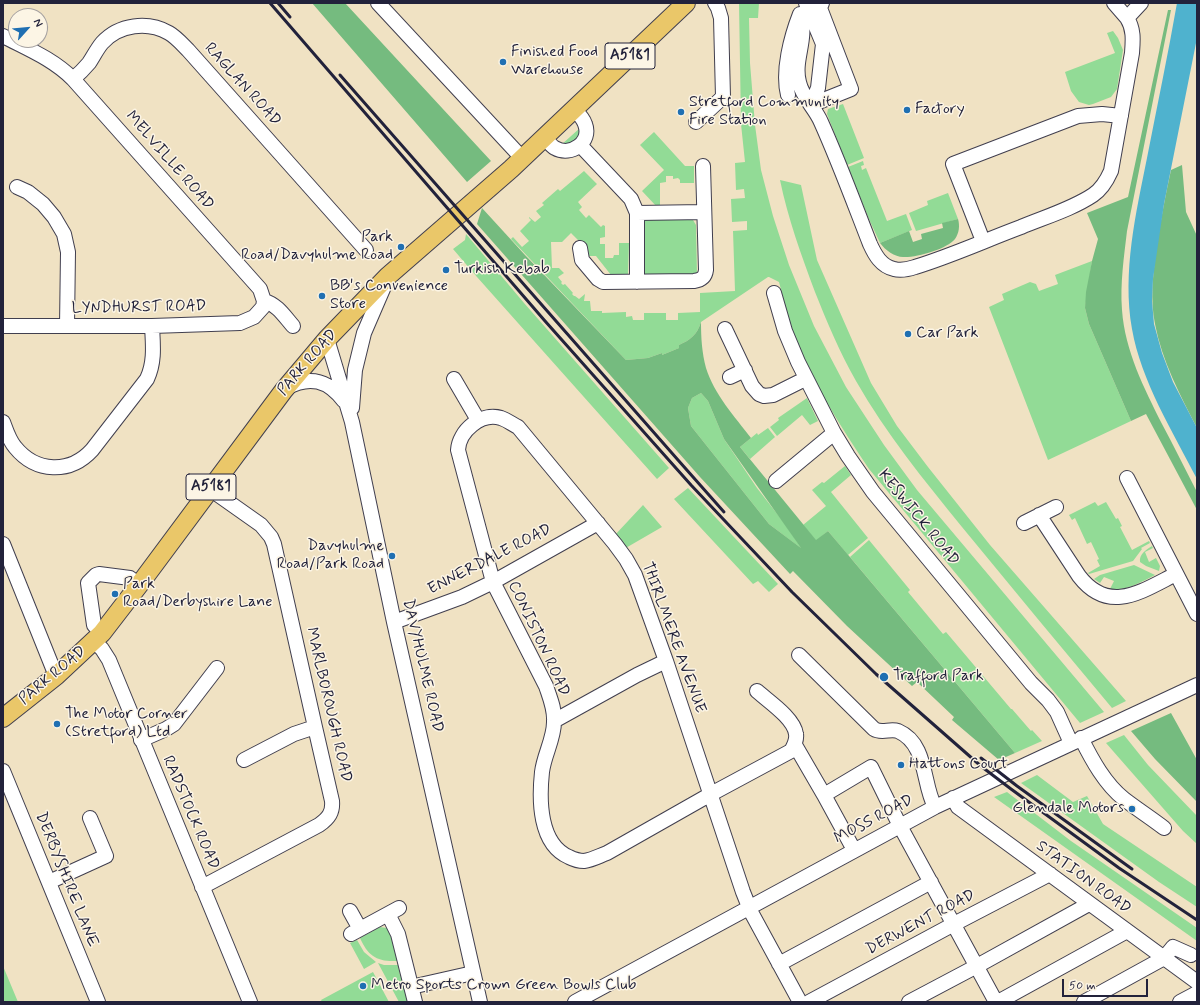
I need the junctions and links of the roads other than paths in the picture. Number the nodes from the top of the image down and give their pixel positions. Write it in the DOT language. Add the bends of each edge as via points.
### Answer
graph roads {
  1 [pos="378,3"];
  2 [pos="686,3"];
  3 [pos="715,3"];
  4 [pos="822,3"];
  5 [pos="1114,3"];
  6 [pos="1141,3"];
  7 [pos="804,7"];
  8 [pos="1127,18"];
  9 [pos="3,36"];
  10 [pos="73,78"];
  11 [pos="788,95"];
  12 [pos="811,105"];
  13 [pos="574,109"];
  14 [pos="1121,116"];
  15 [pos="696,122"];
  16 [pos="544,137"];
  17 [pos="580,146"];
  18 [pos="522,158"];
  19 [pos="703,166"];
  20 [pos="17,187"];
  21 [pos="704,212"];
  22 [pos="637,213"];
  23 [pos="983,242"];
  24 [pos="580,248"];
  25 [pos="366,250"];
  26 [pos="388,276"];
  27 [pos="637,282"];
  28 [pos="774,293"];
  29 [pos="264,302"];
  30 [pos="3,326"];
  31 [pos="67,326"];
  32 [pos="152,326"];
  33 [pos="293,326"];
  34 [pos="725,329"];
  35 [pos="327,339"];
  36 [pos="745,370"];
  37 [pos="730,377"];
  38 [pos="454,379"];
  39 [pos="805,379"];
  40 [pos="284,390"];
  41 [pos="346,403"];
  42 [pos="478,420"];
  43 [pos="3,422"];
  44 [pos="352,422"];
  45 [pos="834,433"];
  46 [pos="1126,478"];
  47 [pos="776,481"];
  48 [pos="210,489"];
  49 [pos="1056,507"];
  50 [pos="1040,515"];
  51 [pos="598,523"];
  52 [pos="1024,523"];
  53 [pos="3,544"];
  54 [pos="1176,574"];
  55 [pos="492,582"];
  56 [pos="139,585"];
  57 [pos="1197,614"];
  58 [pos="394,622"];
  59 [pos="98,637"];
  60 [pos="799,655"];
  61 [pos="666,660"];
  62 [pos="217,668"];
  63 [pos="56,676"];
  64 [pos="1197,685"];
  65 [pos="757,691"];
  66 [pos="3,718"];
  67 [pos="554,721"];
  68 [pos="315,727"];
  69 [pos="141,740"];
  70 [pos="1076,741"];
  71 [pos="795,745"];
  72 [pos="244,760"];
  73 [pos="3,771"];
  74 [pos="711,794"];
  75 [pos="824,795"];
  76 [pos="953,798"];
  77 [pos="935,807"];
  78 [pos="90,818"];
  79 [pos="900,826"];
  80 [pos="1164,828"];
  81 [pos="854,850"];
  82 [pos="1050,874"];
  83 [pos="49,882"];
  84 [pos="930,882"];
  85 [pos="202,887"];
  86 [pos="1089,904"];
  87 [pos="749,907"];
  88 [pos="350,911"];
  89 [pos="954,924"];
  90 [pos="1127,931"];
  91 [pos="1191,955"];
  92 [pos="1164,958"];
  93 [pos="779,964"];
  94 [pos="977,966"];
  95 [pos="473,973"];
  96 [pos="1197,982"];
  97 [pos="411,987"];
  98 [pos="1197,993"];
  99 [pos="798,1001"];
  100 [pos="98,1002"];
  101 [pos="250,1002"];
  102 [pos="415,1002"];
  103 [pos="480,1002"];
  104 [pos="576,1002"];
  105 [pos="909,1002"];
  106 [pos="997,1002"];
  107 [pos="1084,1002"];
  108 [pos="1180,1002"];
  1 -- 18 [label="street"];
  2 -- 13 [label="main road, A5181"];
  3 -- 15 [label="street" via="721,18 723,97"];
  4 -- 12 [label="street" via="820,8 851,89"];
  5 -- 8 [label="street"];
  6 -- 8 [label="street"];
  7 -- 11 [label="street" via="793,32 786,74"];
  7 -- 12 [label="street" via="798,80"];
  7 -- 12 [label="street" via="823,44 818,88"];
  8 -- 14 [label="street" via="1132,24 1133,38"];
  9 -- 10 [label="street, MELVILLE ROAD" via="50,60"];
  10 -- 25 [label="street, RAGLAN ROAD" via="89,63 102,43 119,31 140,25 162,29 171,34"];
  10 -- 29 [label="street, MELVILLE ROAD" via="260,289"];
  12 -- 23 [label="street" via="821,121 870,244 882,263 895,270 904,269"];
  13 -- 16 [label="main road, PARK ROAD / A5181"];
  13 -- 17 [label="street" via="587,130"];
  14 -- 23 [label="street" via="1108,180 1095,194 1074,206"];
  14 -- 23 [label="street" via="1078,116 953,164"];
  16 -- 17 [label="street" via="553,147 563,150"];
  16 -- 18 [label="main road, PARK ROAD / A5181"];
  17 -- 22 [label="street" via="630,199"];
  18 -- 26 [label="main road, PARK ROAD / A5181"];
  19 -- 21 [label="street"];
  20 -- 31 [label="street" via="43,204 64,234 68,252"];
  21 -- 22 [label="street"];
  21 -- 27 [label="street" via="704,277 694,281"];
  22 -- 27 [label="street"];
  24 -- 27 [label="street" via="582,260 601,281"];
  26 -- 35 [label="main road, PARK ROAD / A5181"];
  26 -- 44 [label="street" via="364,334 355,370"];
  28 -- 39 [label="street, KESWICK ROAD" via="785,331"];
  29 -- 32 [label="street, LYNDHURST ROAD" via="254,317 240,323"];
  29 -- 33 [label="street" via="270,302 275,306"];
  30 -- 31 [label="street, LYNDHURST ROAD"];
  31 -- 32 [label="street, LYNDHURST ROAD"];
  32 -- 43 [label="street" via="152,370 92,450 76,463 54,468 30,460 14,447"];
  34 -- 36 [label="street"];
  35 -- 40 [label="main road, PARK ROAD / A5181"];
  35 -- 41 [label="street, DAVYHULME ROAD"];
  36 -- 37 [label="street"];
  36 -- 39 [label="street" via="755,390 764,396 773,395"];
  38 -- 42 [label="street"];
  39 -- 45 [label="street, KESWICK ROAD"];
  40 -- 41 [label="street" via="304,381 314,381 326,384"];
  40 -- 48 [label="main road, PARK ROAD / A5181"];
  41 -- 44 [label="street, DAVYHULME ROAD"];
  42 -- 51 [label="street, THIRLMERE AVENUE" via="500,418 518,427"];
  42 -- 55 [label="street, CONISTON ROAD" via="466,430 458,442 458,450"];
  44 -- 58 [label="street, DAVYHULME ROAD"];
  45 -- 47 [label="street" via="793,475"];
  45 -- 70 [label="street, KESWICK ROAD" via="874,492 1053,707"];
  46 -- 54 [label="street"];
  48 -- 56 [label="main road, PARK ROAD / A5181"];
  48 -- 68 [label="street, MARLBOROUGH ROAD" via="261,525 271,536"];
  49 -- 50 [label="street"];
  50 -- 52 [label="street"];
  50 -- 54 [label="street" via="1078,576 1098,594 1115,598 1132,595"];
  51 -- 55 [label="street, ENNERDALE ROAD"];
  51 -- 61 [label="street, THIRLMERE AVENUE" via="635,575"];
  53 -- 63 [label="street"];
  54 -- 57 [label="street"];
  55 -- 58 [label="street, ENNERDALE ROAD" via="462,597"];
  55 -- 67 [label="street, CONISTON ROAD" via="546,686 552,702"];
  56 -- 59 [label="main road, PARK ROAD / A5181"];
  56 -- 59 [label="street, PARK ROAD" via="130,578 99,574 88,583"];
  58 -- 95 [label="street, DAVYHULME ROAD"];
  59 -- 63 [label="main road, PARK ROAD / A5181"];
  59 -- 69 [label="street, RADSTOCK ROAD"];
  60 -- 77 [label="street" via="825,674 874,730 898,731 909,740 922,763 930,798"];
  61 -- 67 [label="street"];
  61 -- 74 [label="street, THIRLMERE AVENUE"];
  62 -- 69 [label="street" via="174,724"];
  63 -- 66 [label="main road, PARK ROAD / A5181"];
  64 -- 70 [label="street, MOSS ROAD"];
  65 -- 71 [label="street" via="792,723 796,734"];
  67 -- 74 [label="street, CONISTON ROAD" via="542,771 543,820 554,846 572,859 583,861 607,853"];
  68 -- 72 [label="street" via="294,734"];
  68 -- 85 [label="street, MARLBOROUGH ROAD" via="332,801 330,815 319,825"];
  69 -- 85 [label="street, RADSTOCK ROAD"];
  70 -- 76 [label="street, MOSS ROAD"];
  70 -- 80 [label="street, KESWICK ROAD" via="1088,752 1115,791"];
  71 -- 74 [label="street, CONISTON ROAD" via="791,751"];
  71 -- 75 [label="street"];
  73 -- 83 [label="street, DERBYSHIRE LANE"];
  74 -- 87 [label="street, THIRLMERE AVENUE"];
  75 -- 79 [label="street" via="871,768"];
  75 -- 81 [label="street"];
  76 -- 77 [label="street, MOSS ROAD"];
  76 -- 82 [label="street, STATION ROAD" via="958,807"];
  77 -- 79 [label="street, MOSS ROAD"];
  78 -- 83 [label="street" via="106,856"];
  79 -- 81 [label="street, MOSS ROAD"];
  79 -- 84 [label="street"];
  81 -- 87 [label="street, MOSS ROAD"];
  82 -- 86 [label="street, STATION ROAD"];
  82 -- 89 [label="street, DERWENT ROAD"];
  83 -- 100 [label="street, DERBYSHIRE LANE"];
  84 -- 89 [label="street"];
  84 -- 93 [label="street"];
  85 -- 101 [label="street, RADSTOCK ROAD"];
  86 -- 90 [label="street, STATION ROAD"];
  86 -- 94 [label="street"];
  87 -- 93 [label="street, THIRLMERE AVENUE"];
  87 -- 104 [label="street, MOSS ROAD"];
  88 -- 97 [label="street" via="356,931 394,911"];
  89 -- 94 [label="street"];
  89 -- 99 [label="street, DERWENT ROAD"];
  90 -- 92 [label="street, STATION ROAD"];
  90 -- 106 [label="street"];
  91 -- 92 [label="street" via="1173,947"];
  92 -- 96 [label="street, STATION ROAD"];
  92 -- 107 [label="street"];
  93 -- 99 [label="street, THIRLMERE AVENUE"];
  94 -- 105 [label="street"];
  94 -- 106 [label="street"];
  95 -- 97 [label="street"];
  95 -- 103 [label="street, DAVYHULME ROAD"];
  97 -- 102 [label="street"];
  98 -- 108 [label="street"];
}
